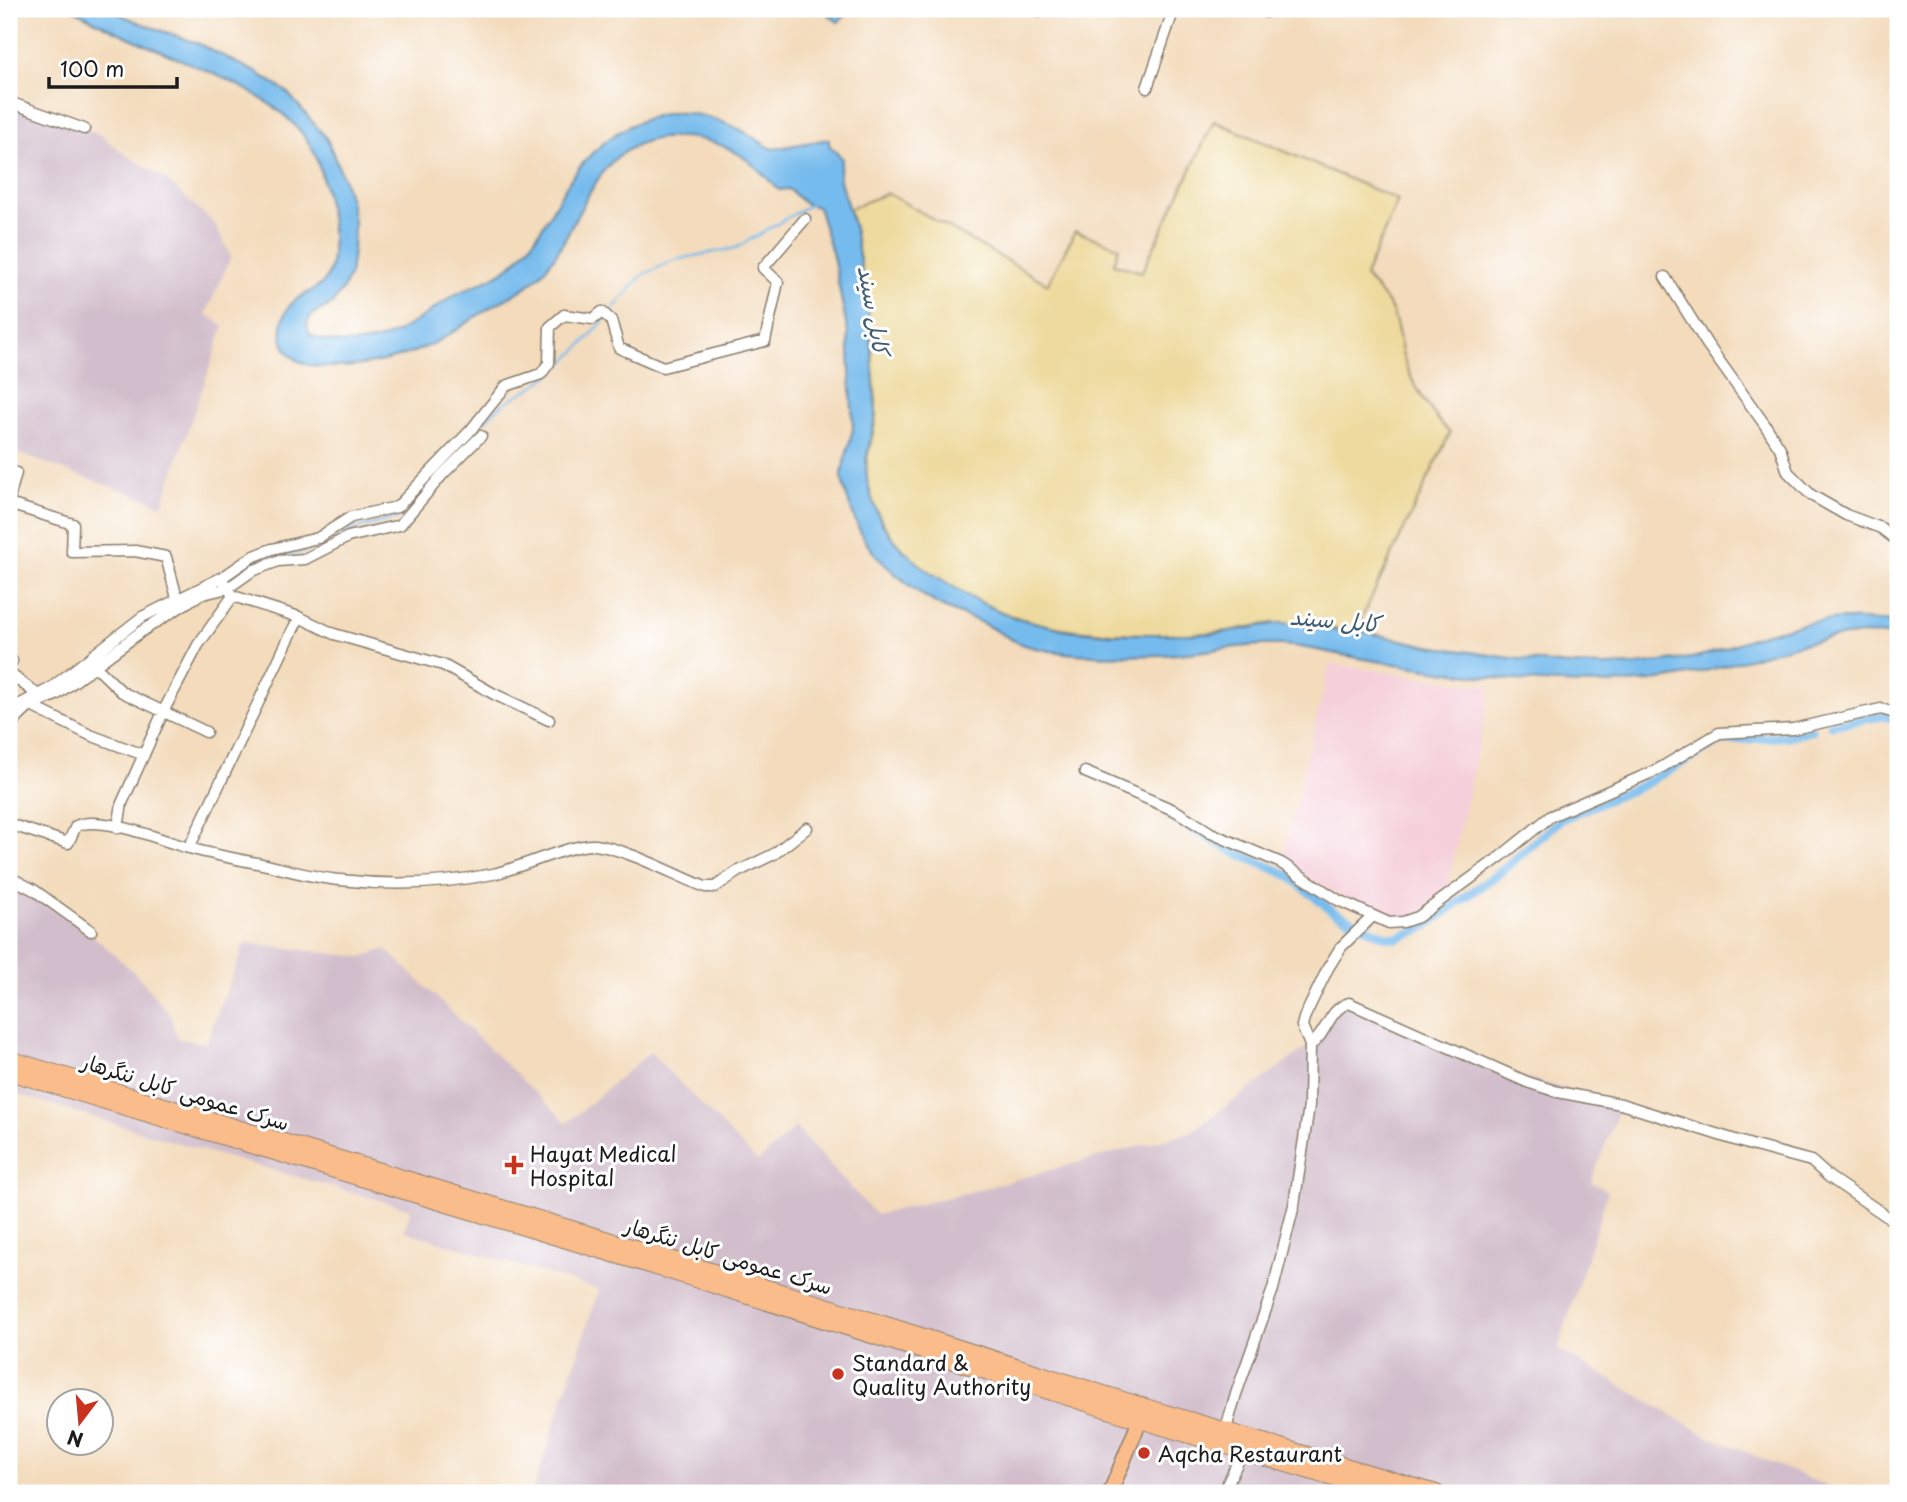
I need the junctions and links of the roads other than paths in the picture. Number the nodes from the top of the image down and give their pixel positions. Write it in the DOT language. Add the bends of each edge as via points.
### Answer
graph roads {
  1 [pos="1174,9"];
  2 [pos="1147,88"];
  3 [pos="9,102"];
  4 [pos="84,130"];
  5 [pos="805,219"];
  6 [pos="1665,277"];
  7 [pos="481,436"];
  8 [pos="9,470"];
  9 [pos="9,502"];
  10 [pos="1898,541"];
  11 [pos="223,577"];
  12 [pos="231,592"];
  13 [pos="177,598"];
  14 [pos="299,617"];
  15 [pos="9,659"];
  16 [pos="9,665"];
  17 [pos="96,667"];
  18 [pos="9,673"];
  19 [pos="38,695"];
  20 [pos="16,711"];
  21 [pos="163,713"];
  22 [pos="1898,714"];
  23 [pos="549,720"];
  24 [pos="206,732"];
  25 [pos="144,755"];
  26 [pos="1085,772"];
  27 [pos="9,824"];
  28 [pos="118,828"];
  29 [pos="807,828"];
  30 [pos="189,848"];
  31 [pos="9,877"];
  32 [pos="1373,916"];
  33 [pos="90,931"];
  34 [pos="1308,1040"];
  35 [pos="9,1059"];
  36 [pos="9,1072"];
  37 [pos="30,1072"];
  38 [pos="1898,1224"];
  39 [pos="586,1240"];
  40 [pos="1140,1420"];
  41 [pos="1226,1429"];
  42 [pos="1243,1451"];
  43 [pos="1111,1493"];
  44 [pos="1223,1493"];
  45 [pos="1383,1493"];
  46 [pos="1436,1493"];
  1 -- 2 [label="street"];
  3 -- 4 [label="street"];
  5 -- 11 [label="street" via="763,268 778,282 765,341 663,367 619,348 606,316 564,315 550,327 549,363 541,374 506,386 397,507 346,519 318,538 252,557"];
  6 -- 10 [label="street" via="1780,448 1788,472 1811,495 1881,528"];
  7 -- 12 [label="street" via="400,526 348,537 305,559 278,561 252,571"];
  8 -- 9 [label="street" via="16,473"];
  9 -- 13 [label="street" via="73,524 72,552 135,551 166,557"];
  11 -- 12 [label="street"];
  11 -- 13 [label="street"];
  12 -- 14 [label="street"];
  12 -- 17 [label="street" via="199,595"];
  12 -- 21 [label="street"];
  13 -- 19 [label="street" via="142,617"];
  14 -- 23 [label="street" via="334,634 443,665"];
  14 -- 30 [label="street"];
  15 -- 16 [label="street"];
  17 -- 20 [label="street" via="56,695"];
  17 -- 21 [label="street" via="122,692"];
  18 -- 19 [label="street"];
  19 -- 20 [label="street"];
  20 -- 25 [label="street"];
  21 -- 24 [label="street"];
  21 -- 25 [label="street"];
  22 -- 32 [label="street" via="1881,709 1793,729 1718,733 1657,769 1551,816 1418,917 1389,923"];
  25 -- 28 [label="street" via="122,803"];
  26 -- 32 [label="street" via="1281,863 1338,900"];
  27 -- 28 [label="street" via="68,842 76,826 83,823"];
  28 -- 30 [label="street"];
  29 -- 30 [label="street" via="774,854 715,887 595,845 494,874 395,884 338,880"];
  31 -- 33 [label="street"];
  32 -- 34 [label="street" via="1341,947 1328,968 1304,1018"];
  34 -- 38 [label="street" via="1315,1042 1328,1020 1349,1003 1527,1082 1621,1104 1811,1161"];
  34 -- 41 [label="street" via="1309,1106 1294,1205 1273,1289"];
  35 -- 37 [label="highway, سرک عمومی کابل ننگرهار"];
  36 -- 37 [label="highway, سرک عمومی کابل ننگرهار"];
  37 -- 39 [label="highway, سرک عمومی کابل ننگرهار"];
  39 -- 40 [label="highway, سرک عمومی کابل ننگرهار" via="676,1273"];
  39 -- 41 [label="highway, سرک عمومی کابل ننگرهار" via="823,1305"];
  40 -- 42 [label="highway, سرک عمومی کابل ننگرهار"];
  40 -- 43 [label="main road"];
  41 -- 46 [label="highway, سرک عمومی کابل ننگرهار"];
  42 -- 44 [label="street"];
  42 -- 45 [label="highway, سرک عمومی کابل ننگرهار"];
}
